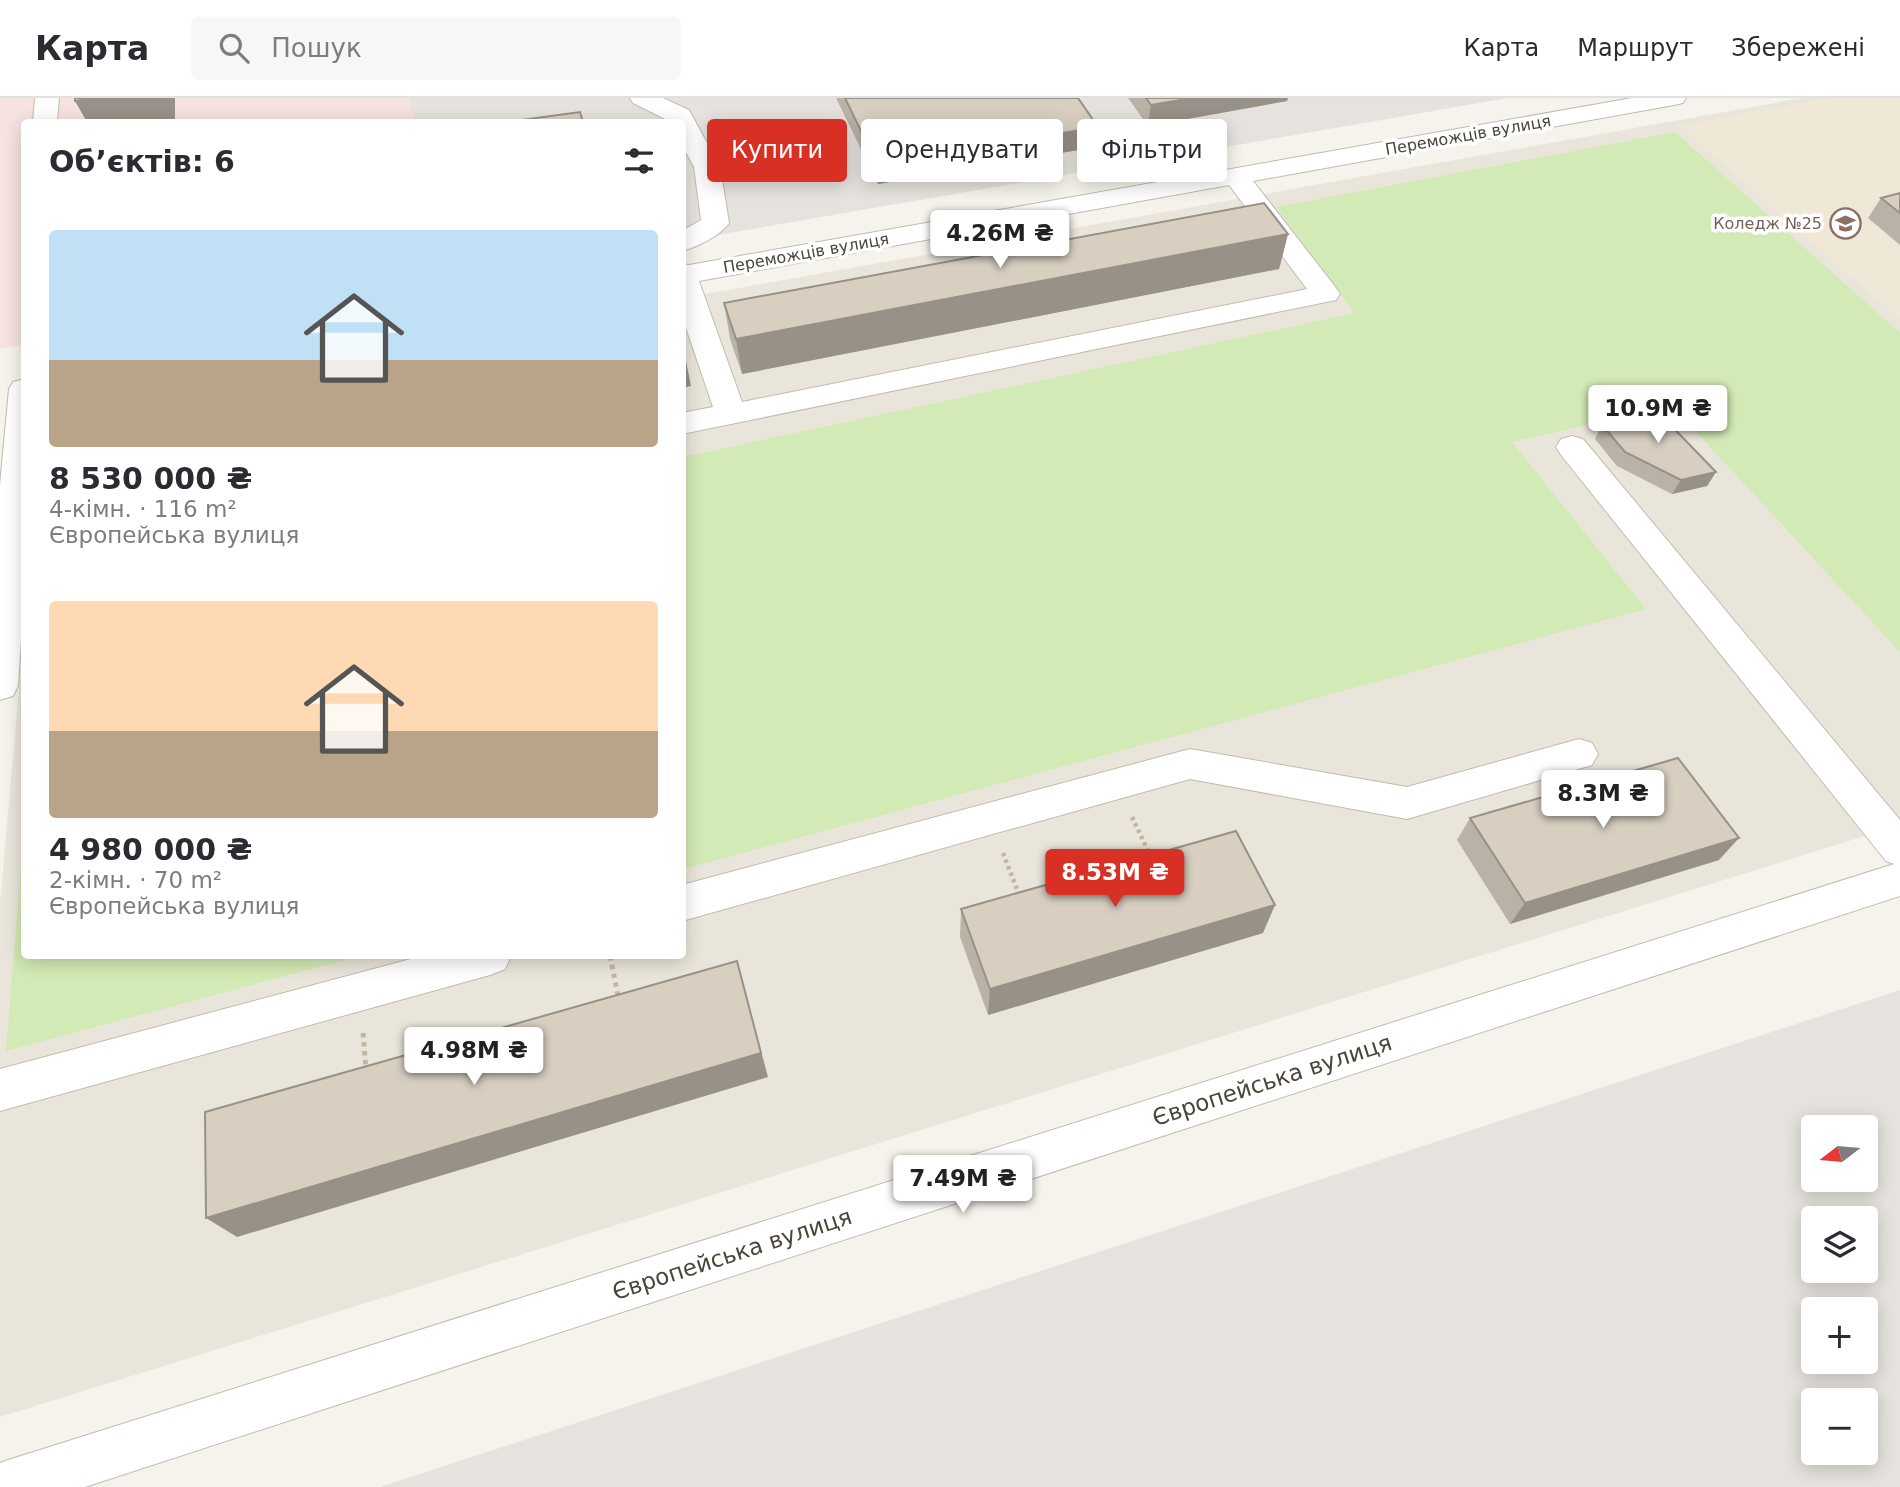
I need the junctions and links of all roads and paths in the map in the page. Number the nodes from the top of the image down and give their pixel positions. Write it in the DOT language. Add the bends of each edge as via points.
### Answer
graph roads {
  1 [pos="47,98"];
  2 [pos="642,98"];
  3 [pos="1674,98"];
  4 [pos="45,119"];
  5 [pos="683,119"];
  6 [pos="686,126"];
  7 [pos="1237,176"];
  8 [pos="686,241"];
  9 [pos="686,273"];
  10 [pos="686,283"];
  11 [pos="21,392"];
  12 [pos="0,396"];
  13 [pos="731,414"];
  14 [pos="686,423"];
  15 [pos="21,428"];
  16 [pos="1572,447"];
  17 [pos="0,686"];
  18 [pos="1579,754"];
  19 [pos="1116,784"];
  20 [pos="989,819"];
  21 [pos="1900,849"];
  22 [pos="1156,867"];
  23 [pos="1900,879"];
  24 [pos="686,902"];
  25 [pos="1024,905"];
  26 [pos="479,959"];
  27 [pos="611,959"];
  28 [pos="360,991"];
  29 [pos="621,1008"];
  30 [pos="367,1082"];
  31 [pos="0,1090"];
  32 [pos="5,1487"];
  1 -- 4 [label="street"];
  2 -- 5 [label="street"];
  3 -- 7 [label="street, Переможців вулиця"];
  6 -- 8 [label="street" via="707,167 715,223"];
  7 -- 9 [label="street, Переможців вулиця"];
  7 -- 13 [label="street" via="1326,295"];
  10 -- 13 [label="street"];
  11 -- 12 [label="street"];
  13 -- 14 [label="street"];
  15 -- 17 [label="street"];
  16 -- 21 [label="street"];
  18 -- 19 [label="street" via="1407,803 1190,764"];
  19 -- 20 [label="street"];
  19 -- 22 [label="path"];
  20 -- 24 [label="street"];
  20 -- 25 [label="path"];
  23 -- 32 [label="street, Європейська вулиця"];
  26 -- 28 [label="street"];
  27 -- 29 [label="path"];
  28 -- 30 [label="path"];
  28 -- 31 [label="street"];
}
